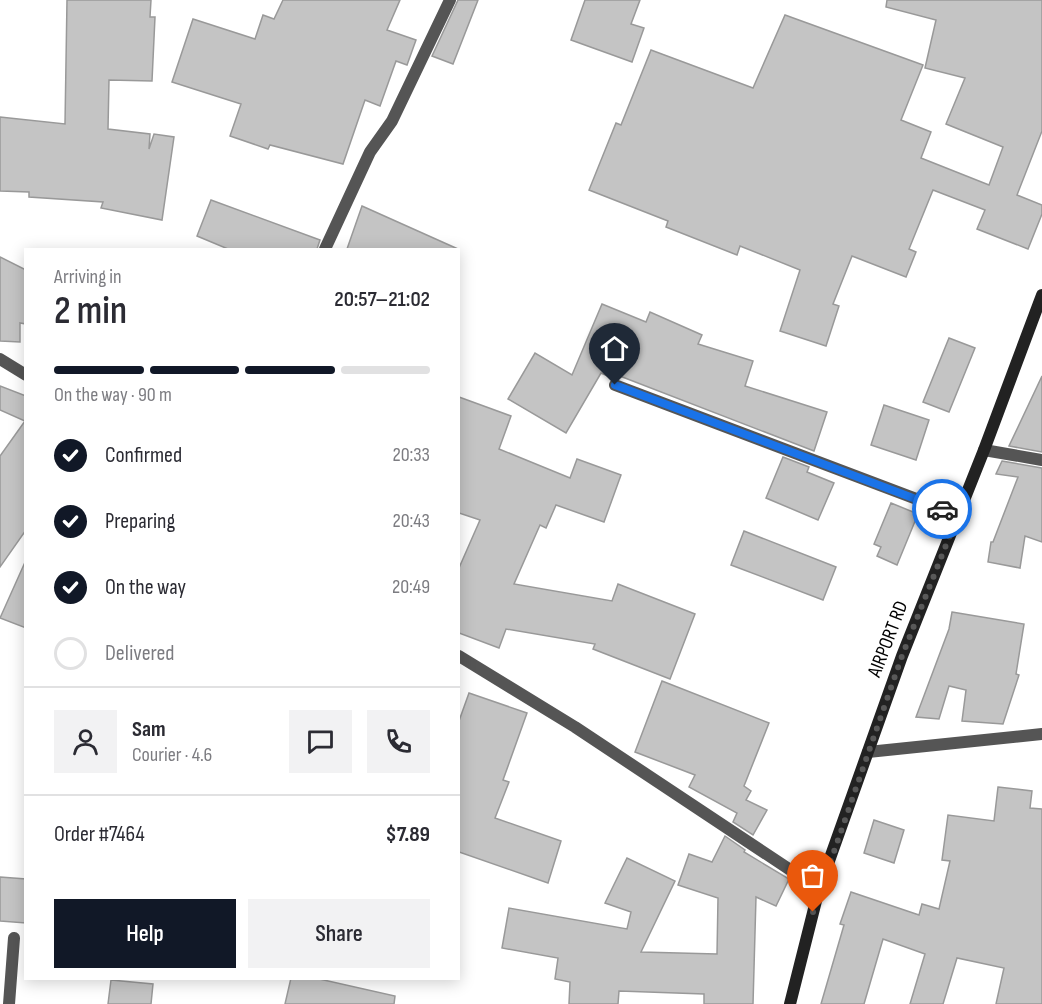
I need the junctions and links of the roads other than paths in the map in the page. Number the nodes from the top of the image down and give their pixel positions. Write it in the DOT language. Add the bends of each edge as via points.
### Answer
graph roads {
  1 [pos="450,0"];
  2 [pos="325,248"];
  3 [pos="1042,295"];
  4 [pos="0,358"];
  5 [pos="24,374"];
  6 [pos="615,385"];
  7 [pos="984,450"];
  8 [pos="1042,460"];
  9 [pos="958,515"];
  10 [pos="460,657"];
  11 [pos="1042,734"];
  12 [pos="868,752"];
  13 [pos="819,889"];
  14 [pos="14,938"];
  15 [pos="9,1004"];
  16 [pos="790,1004"];
  1 -- 2 [label="street" via="392,121 370,152"];
  3 -- 7 [label="main road, AIRPORT RD"];
  4 -- 5 [label="street"];
  6 -- 9 [label="street"];
  7 -- 8 [label="street"];
  7 -- 9 [label="main road, AIRPORT RD"];
  9 -- 12 [label="main road, AIRPORT RD"];
  10 -- 13 [label="street" via="575,727"];
  11 -- 12 [label="street"];
  12 -- 13 [label="main road, AIRPORT RD"];
  13 -- 16 [label="main road, AIRPORT RD"];
  14 -- 15 [label="street"];
}
